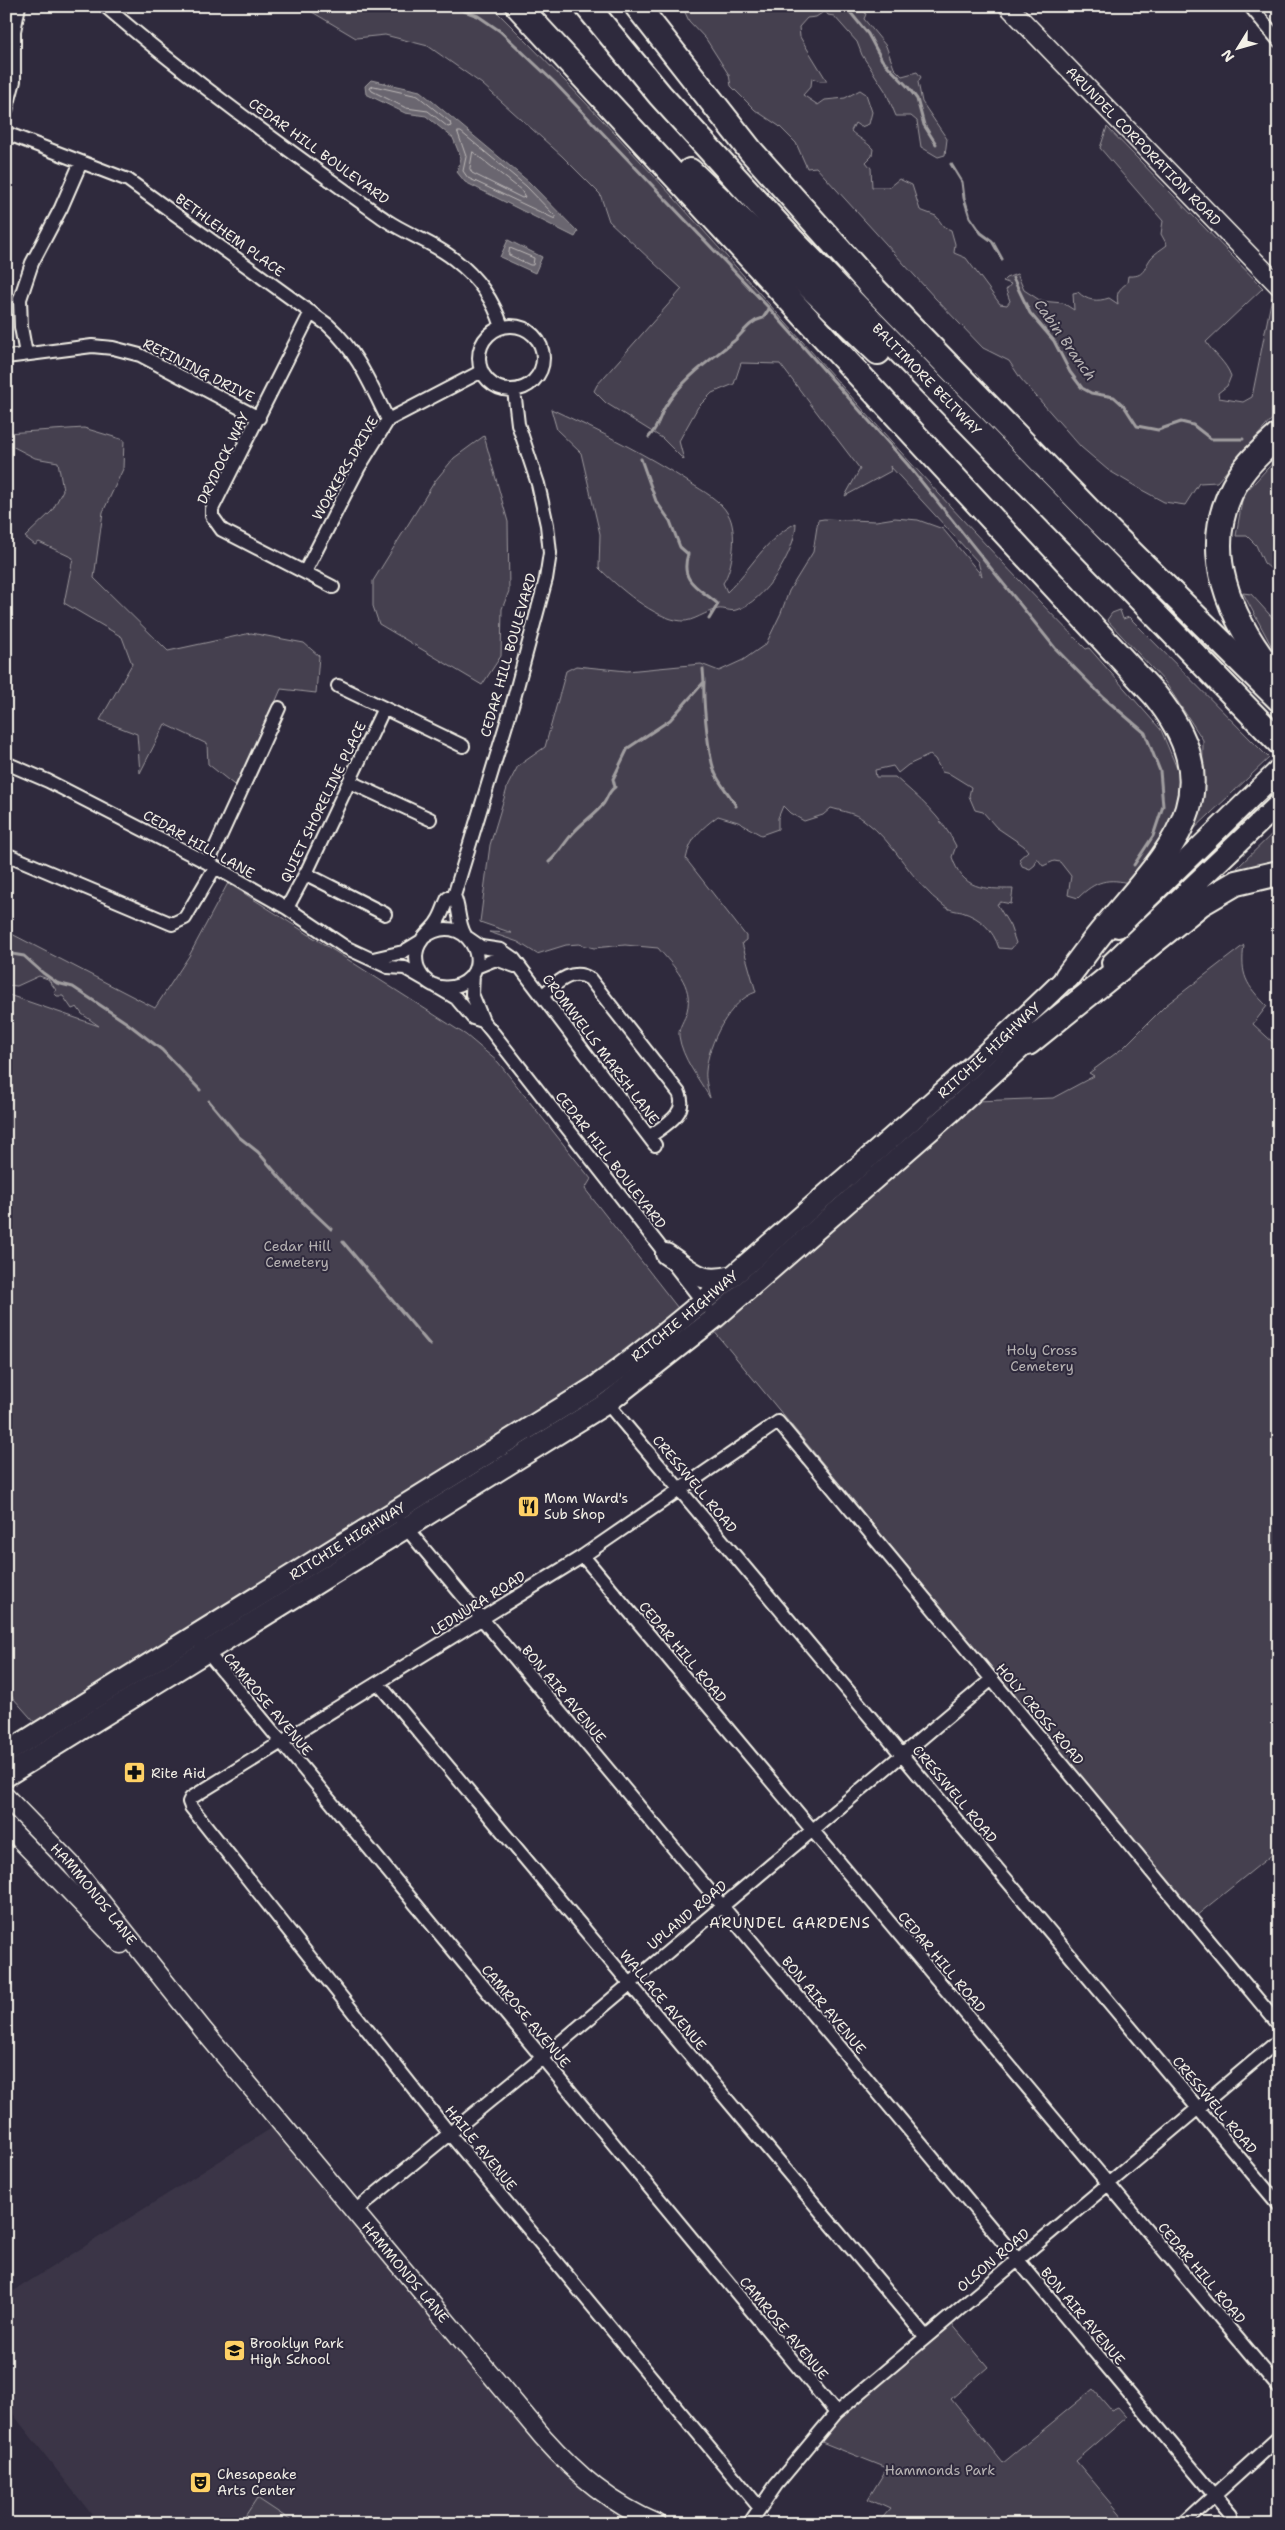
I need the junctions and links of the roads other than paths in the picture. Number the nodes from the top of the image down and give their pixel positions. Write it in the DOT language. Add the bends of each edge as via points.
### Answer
graph roads {
  1 [pos="19,6"];
  2 [pos="105,6"];
  3 [pos="519,6"];
  4 [pos="587,6"];
  5 [pos="637,6"];
  6 [pos="653,6"];
  7 [pos="1008,6"];
  8 [pos="1255,8"];
  9 [pos="1279,41"];
  10 [pos="6,111"];
  11 [pos="6,133"];
  12 [pos="750,150"];
  13 [pos="80,162"];
  14 [pos="1279,286"];
  15 [pos="311,312"];
  16 [pos="502,327"];
  17 [pos="26,354"];
  18 [pos="6,357"];
  19 [pos="482,371"];
  20 [pos="514,390"];
  21 [pos="259,418"];
  22 [pos="388,420"];
  23 [pos="1278,436"];
  24 [pos="1080,539"];
  25 [pos="305,572"];
  26 [pos="333,587"];
  27 [pos="1279,680"];
  28 [pos="338,686"];
  29 [pos="1279,699"];
  30 [pos="280,708"];
  31 [pos="384,708"];
  32 [pos="1279,742"];
  33 [pos="463,746"];
  34 [pos="6,763"];
  35 [pos="1272,776"];
  36 [pos="350,782"];
  37 [pos="1279,804"];
  38 [pos="430,819"];
  39 [pos="6,854"];
  40 [pos="212,865"];
  41 [pos="1279,873"];
  42 [pos="306,874"];
  43 [pos="454,896"];
  44 [pos="287,908"];
  45 [pos="385,914"];
  46 [pos="467,937"];
  47 [pos="422,939"];
  48 [pos="373,959"];
  49 [pos="475,970"];
  50 [pos="523,971"];
  51 [pos="1067,977"];
  52 [pos="430,982"];
  53 [pos="542,996"];
  54 [pos="483,1022"];
  55 [pos="1028,1042"];
  56 [pos="666,1254"];
  57 [pos="733,1276"];
  58 [pos="703,1301"];
  59 [pos="716,1317"];
  60 [pos="608,1403"];
  61 [pos="778,1422"];
  62 [pos="680,1490"];
  63 [pos="394,1514"];
  64 [pos="407,1529"];
  65 [pos="583,1556"];
  66 [pos="482,1619"];
  67 [pos="200,1645"];
  68 [pos="992,1679"];
  69 [pos="378,1682"];
  70 [pos="282,1743"];
  71 [pos="6,1753"];
  72 [pos="902,1755"];
  73 [pos="6,1776"];
  74 [pos="6,1797"];
  75 [pos="189,1802"];
  76 [pos="6,1825"];
  77 [pos="812,1830"];
  78 [pos="29,1848"];
  79 [pos="71,1864"];
  80 [pos="57,1878"];
  81 [pos="721,1906"];
  82 [pos="113,1917"];
  83 [pos="630,1983"];
  84 [pos="176,1996"];
  85 [pos="1279,2025"];
  86 [pos="1279,2040"];
  87 [pos="542,2058"];
  88 [pos="1197,2107"];
  89 [pos="449,2133"];
  90 [pos="1107,2183"];
  91 [pos="1279,2205"];
  92 [pos="355,2211"];
  93 [pos="1017,2260"];
  94 [pos="925,2336"];
  95 [pos="1279,2388"];
  96 [pos="836,2413"];
  97 [pos="1279,2436"];
  98 [pos="1214,2495"];
  99 [pos="759,2507"];
  100 [pos="1230,2515"];
  101 [pos="658,2524"];
  102 [pos="749,2524"];
  103 [pos="1183,2524"];
  1 -- 10 [label="street" via="14,31 14,81"];
  2 -- 16 [label="street, CEDAR HILL BOULEVARD" via="146,41 338,185 396,227 454,259 484,291 497,310"];
  3 -- 24 [label="highway" via="937,409"];
  3 -- 51 [label="highway" via="1172,716 1190,762 1188,812 1171,845"];
  4 -- 24 [label="highway, BALTIMORE BELTWAY" via="727,171"];
  5 -- 12 [label="highway, BALTIMORE BELTWAY"];
  6 -- 12 [label="highway"];
  7 -- 14 [label="street, ARUNDEL CORPORATION ROAD"];
  8 -- 9 [label="street"];
  11 -- 13 [label="street, BETHLEHEM PLACE"];
  12 -- 29 [label="highway, BALTIMORE BELTWAY" via="881,297 1098,520"];
  13 -- 15 [label="street, BETHLEHEM PLACE" via="128,180"];
  13 -- 17 [label="street" via="61,208 32,263 20,299"];
  15 -- 21 [label="street, DRYDOCK WAY"];
  15 -- 22 [label="street, BETHLEHEM PLACE" via="344,340"];
  16 -- 19 [label="street" via="487,336 482,345 479,355"];
  16 -- 20 [label="street" via="525,328 533,334 543,351 542,366 536,380"];
  17 -- 18 [label="street, REFINING DRIVE"];
  17 -- 21 [label="street, REFINING DRIVE" via="92,346 113,348 140,356"];
  19 -- 20 [label="street" via="498,387"];
  19 -- 22 [label="street, WORKERS DRIVE"];
  20 -- 43 [label="street, CEDAR HILL BOULEVARD" via="518,424 538,484 547,525 549,561 534,628"];
  21 -- 25 [label="street, DRYDOCK WAY" via="212,509 212,516 222,530"];
  22 -- 25 [label="street, WORKERS DRIVE"];
  23 -- 27 [label="highway" via="1255,457 1230,491 1219,530 1218,553 1221,575 1233,609"];
  24 -- 32 [label="highway, BALTIMORE BELTWAY"];
  25 -- 26 [label="street, DRYDOCK WAY"];
  28 -- 31 [label="street"];
  30 -- 40 [label="street"];
  31 -- 33 [label="street"];
  31 -- 36 [label="street, QUIET SHORELINE PLACE"];
  34 -- 40 [label="street, CEDAR HILL LANE" via="48,781"];
  35 -- 51 [label="main road, RITCHIE HIGHWAY"];
  36 -- 38 [label="street"];
  36 -- 42 [label="street, QUIET SHORELINE PLACE"];
  37 -- 55 [label="main road, RITCHIE HIGHWAY"];
  39 -- 40 [label="street" via="172,924 185,918"];
  40 -- 44 [label="street, CEDAR HILL LANE"];
  41 -- 55 [label="highway" via="1236,883 1200,904"];
  42 -- 44 [label="street, QUIET SHORELINE PLACE"];
  42 -- 45 [label="street"];
  43 -- 46 [label="street, CEDAR HILL BOULEVARD" via="457,918"];
  43 -- 47 [label="street, CEDAR HILL BOULEVARD" via="448,898 438,921"];
  44 -- 48 [label="street, CEDAR HILL LANE" via="345,948"];
  46 -- 47 [label="street" via="455,930 441,929"];
  46 -- 49 [label="street, CEDAR HILL BOULEVARD" via="476,950"];
  46 -- 50 [label="street, CROMWELLS MARSH LANE" via="481,946 501,950"];
  47 -- 48 [label="street" via="403,952"];
  47 -- 52 [label="street, CEDAR HILL BOULEVARD" via="416,964"];
  48 -- 52 [label="street, CEDAR HILL LANE" via="388,967 405,968"];
  49 -- 50 [label="street, CROMWELLS MARSH LANE" via="500,959"];
  49 -- 52 [label="street" via="469,979 457,986 446,988"];
  49 -- 54 [label="street, CEDAR HILL BOULEVARD" via="472,994"];
  50 -- 53 [label="street, CROMWELLS MARSH LANE"];
  51 -- 57 [label="main road, RITCHIE HIGHWAY" via="936,1100"];
  52 -- 54 [label="street, CEDAR HILL BOULEVARD" via="456,998 473,1018"];
  53 -- 53 [label="street, CROMWELLS MARSH LANE" via="652,1141 679,1112 682,1102 679,1093 590,979 584,975 568,975"];
  54 -- 56 [label="street, CEDAR HILL BOULEVARD"];
  55 -- 59 [label="main road, RITCHIE HIGHWAY"];
  56 -- 57 [label="main road" via="703,1279"];
  56 -- 58 [label="street, CEDAR HILL BOULEVARD"];
  57 -- 58 [label="main road, RITCHIE HIGHWAY"];
  58 -- 59 [label="street, CEDAR HILL BOULEVARD"];
  58 -- 63 [label="main road, RITCHIE HIGHWAY" via="595,1387"];
  59 -- 60 [label="main road, RITCHIE HIGHWAY"];
  60 -- 62 [label="street, CRESSWELL ROAD"];
  60 -- 64 [label="main road, RITCHIE HIGHWAY"];
  61 -- 62 [label="street, LEDNURA ROAD"];
  61 -- 68 [label="street, HOLY CROSS ROAD"];
  62 -- 65 [label="street, LEDNURA ROAD"];
  62 -- 72 [label="street, CRESSWELL ROAD"];
  63 -- 64 [label="street, BON AIR AVENUE"];
  63 -- 67 [label="main road, RITCHIE HIGHWAY"];
  64 -- 66 [label="street, BON AIR AVENUE"];
  64 -- 67 [label="main road, RITCHIE HIGHWAY"];
  65 -- 66 [label="street, LEDNURA ROAD"];
  65 -- 77 [label="street, CEDAR HILL ROAD"];
  66 -- 69 [label="street, LEDNURA ROAD"];
  66 -- 81 [label="street, BON AIR AVENUE"];
  67 -- 70 [label="street, CAMROSE AVENUE"];
  67 -- 71 [label="main road, RITCHIE HIGHWAY"];
  67 -- 73 [label="main road, RITCHIE HIGHWAY"];
  68 -- 72 [label="street, UPLAND ROAD"];
  68 -- 85 [label="street, HOLY CROSS ROAD"];
  69 -- 70 [label="street, LEDNURA ROAD"];
  69 -- 83 [label="street, WALLACE AVENUE"];
  70 -- 75 [label="street, LEDNURA ROAD"];
  70 -- 87 [label="street, CAMROSE AVENUE"];
  72 -- 77 [label="street, UPLAND ROAD"];
  72 -- 88 [label="street, CRESSWELL ROAD"];
  74 -- 79 [label="street, HAMMONDS LANE"];
  75 -- 89 [label="street, HAILE AVENUE"];
  76 -- 78 [label="street, HAMMONDS LANE"];
  77 -- 81 [label="street, UPLAND ROAD"];
  77 -- 90 [label="street, CEDAR HILL ROAD"];
  78 -- 79 [label="street" via="37,1848 58,1865"];
  78 -- 80 [label="street, HAMMONDS LANE"];
  79 -- 82 [label="street, HAMMONDS LANE"];
  80 -- 82 [label="street" via="70,1882 101,1914"];
  80 -- 84 [label="street, HAMMONDS LANE"];
  81 -- 83 [label="street, UPLAND ROAD"];
  81 -- 93 [label="street, BON AIR AVENUE"];
  82 -- 84 [label="street, HAMMONDS LANE"];
  83 -- 87 [label="street, UPLAND ROAD"];
  83 -- 94 [label="street, WALLACE AVENUE"];
  84 -- 92 [label="street, HAMMONDS LANE"];
  86 -- 88 [label="street, OLSON ROAD"];
  87 -- 89 [label="street, UPLAND ROAD"];
  87 -- 96 [label="street, CAMROSE AVENUE"];
  88 -- 90 [label="street, OLSON ROAD"];
  88 -- 91 [label="street, CRESSWELL ROAD"];
  89 -- 92 [label="street, UPLAND ROAD"];
  89 -- 99 [label="street, HAILE AVENUE"];
  90 -- 93 [label="street, OLSON ROAD"];
  90 -- 95 [label="street, CEDAR HILL ROAD"];
  92 -- 101 [label="street, HAMMONDS LANE" via="564,2460 613,2501"];
  93 -- 94 [label="street, OLSON ROAD"];
  93 -- 98 [label="street, BON AIR AVENUE"];
  94 -- 96 [label="street, OLSON ROAD"];
  96 -- 99 [label="street, OLSON ROAD"];
  97 -- 98 [label="street"];
  98 -- 100 [label="street, BON AIR AVENUE"];
  98 -- 103 [label="street"];
  99 -- 102 [label="street, OLSON ROAD"];
}
